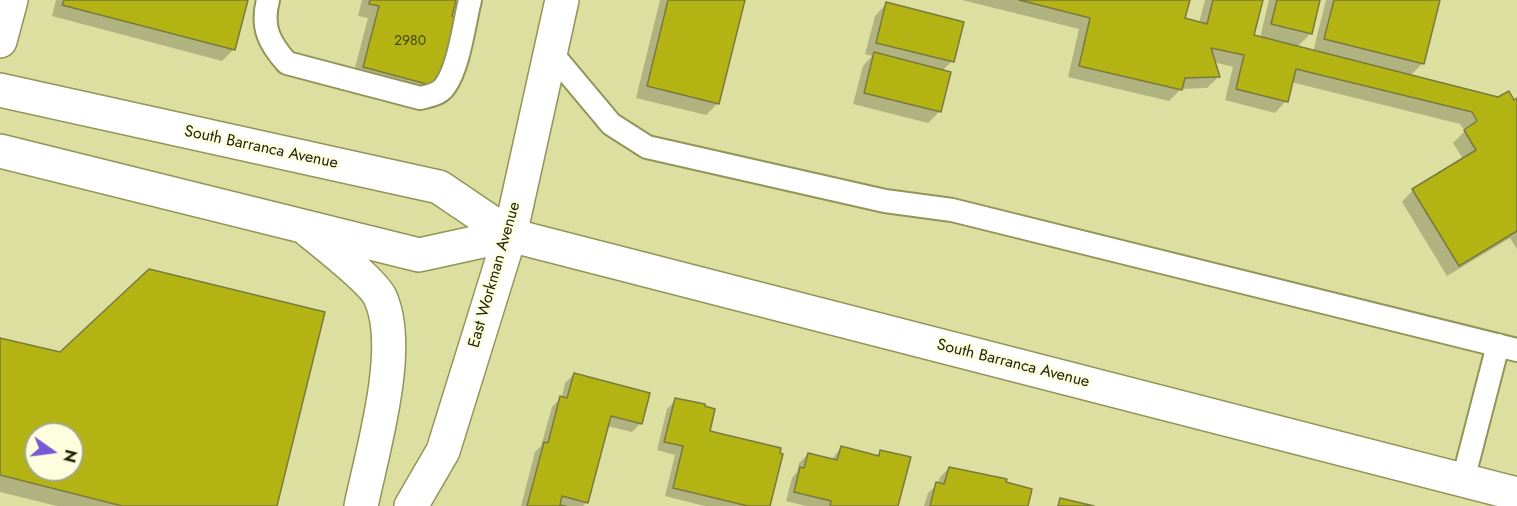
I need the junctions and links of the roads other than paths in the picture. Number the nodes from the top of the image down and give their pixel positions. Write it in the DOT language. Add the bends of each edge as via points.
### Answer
graph roads {
  1 [pos="12,0"];
  2 [pos="268,0"];
  3 [pos="470,0"];
  4 [pos="562,0"];
  5 [pos="0,41"];
  6 [pos="549,50"];
  7 [pos="0,90"];
  8 [pos="0,151"];
  9 [pos="301,224"];
  10 [pos="510,235"];
  11 [pos="1512,348"];
  12 [pos="1463,480"];
  13 [pos="1517,494"];
  14 [pos="361,506"];
  15 [pos="411,506"];
  1 -- 5 [label="main road"];
  2 -- 3 [label="lane" via="264,14 266,34 287,63 420,98 444,88"];
  4 -- 6 [label="main road, East Workman Avenue"];
  6 -- 10 [label="main road, East Workman Avenue"];
  6 -- 11 [label="lane" via="611,124 647,147 885,201 952,210"];
  7 -- 10 [label="main road, South Barranca Avenue" via="439,187"];
  8 -- 9 [label="main road, South Barranca Avenue"];
  9 -- 10 [label="main road, South Barranca Avenue" via="419,255"];
  9 -- 14 [label="main road" via="380,296 390,342"];
  10 -- 12 [label="main road, South Barranca Avenue"];
  10 -- 15 [label="main road, East Workman Avenue" via="443,451"];
  11 -- 12 [label="lane"];
  12 -- 13 [label="main road, South Barranca Avenue"];
}
